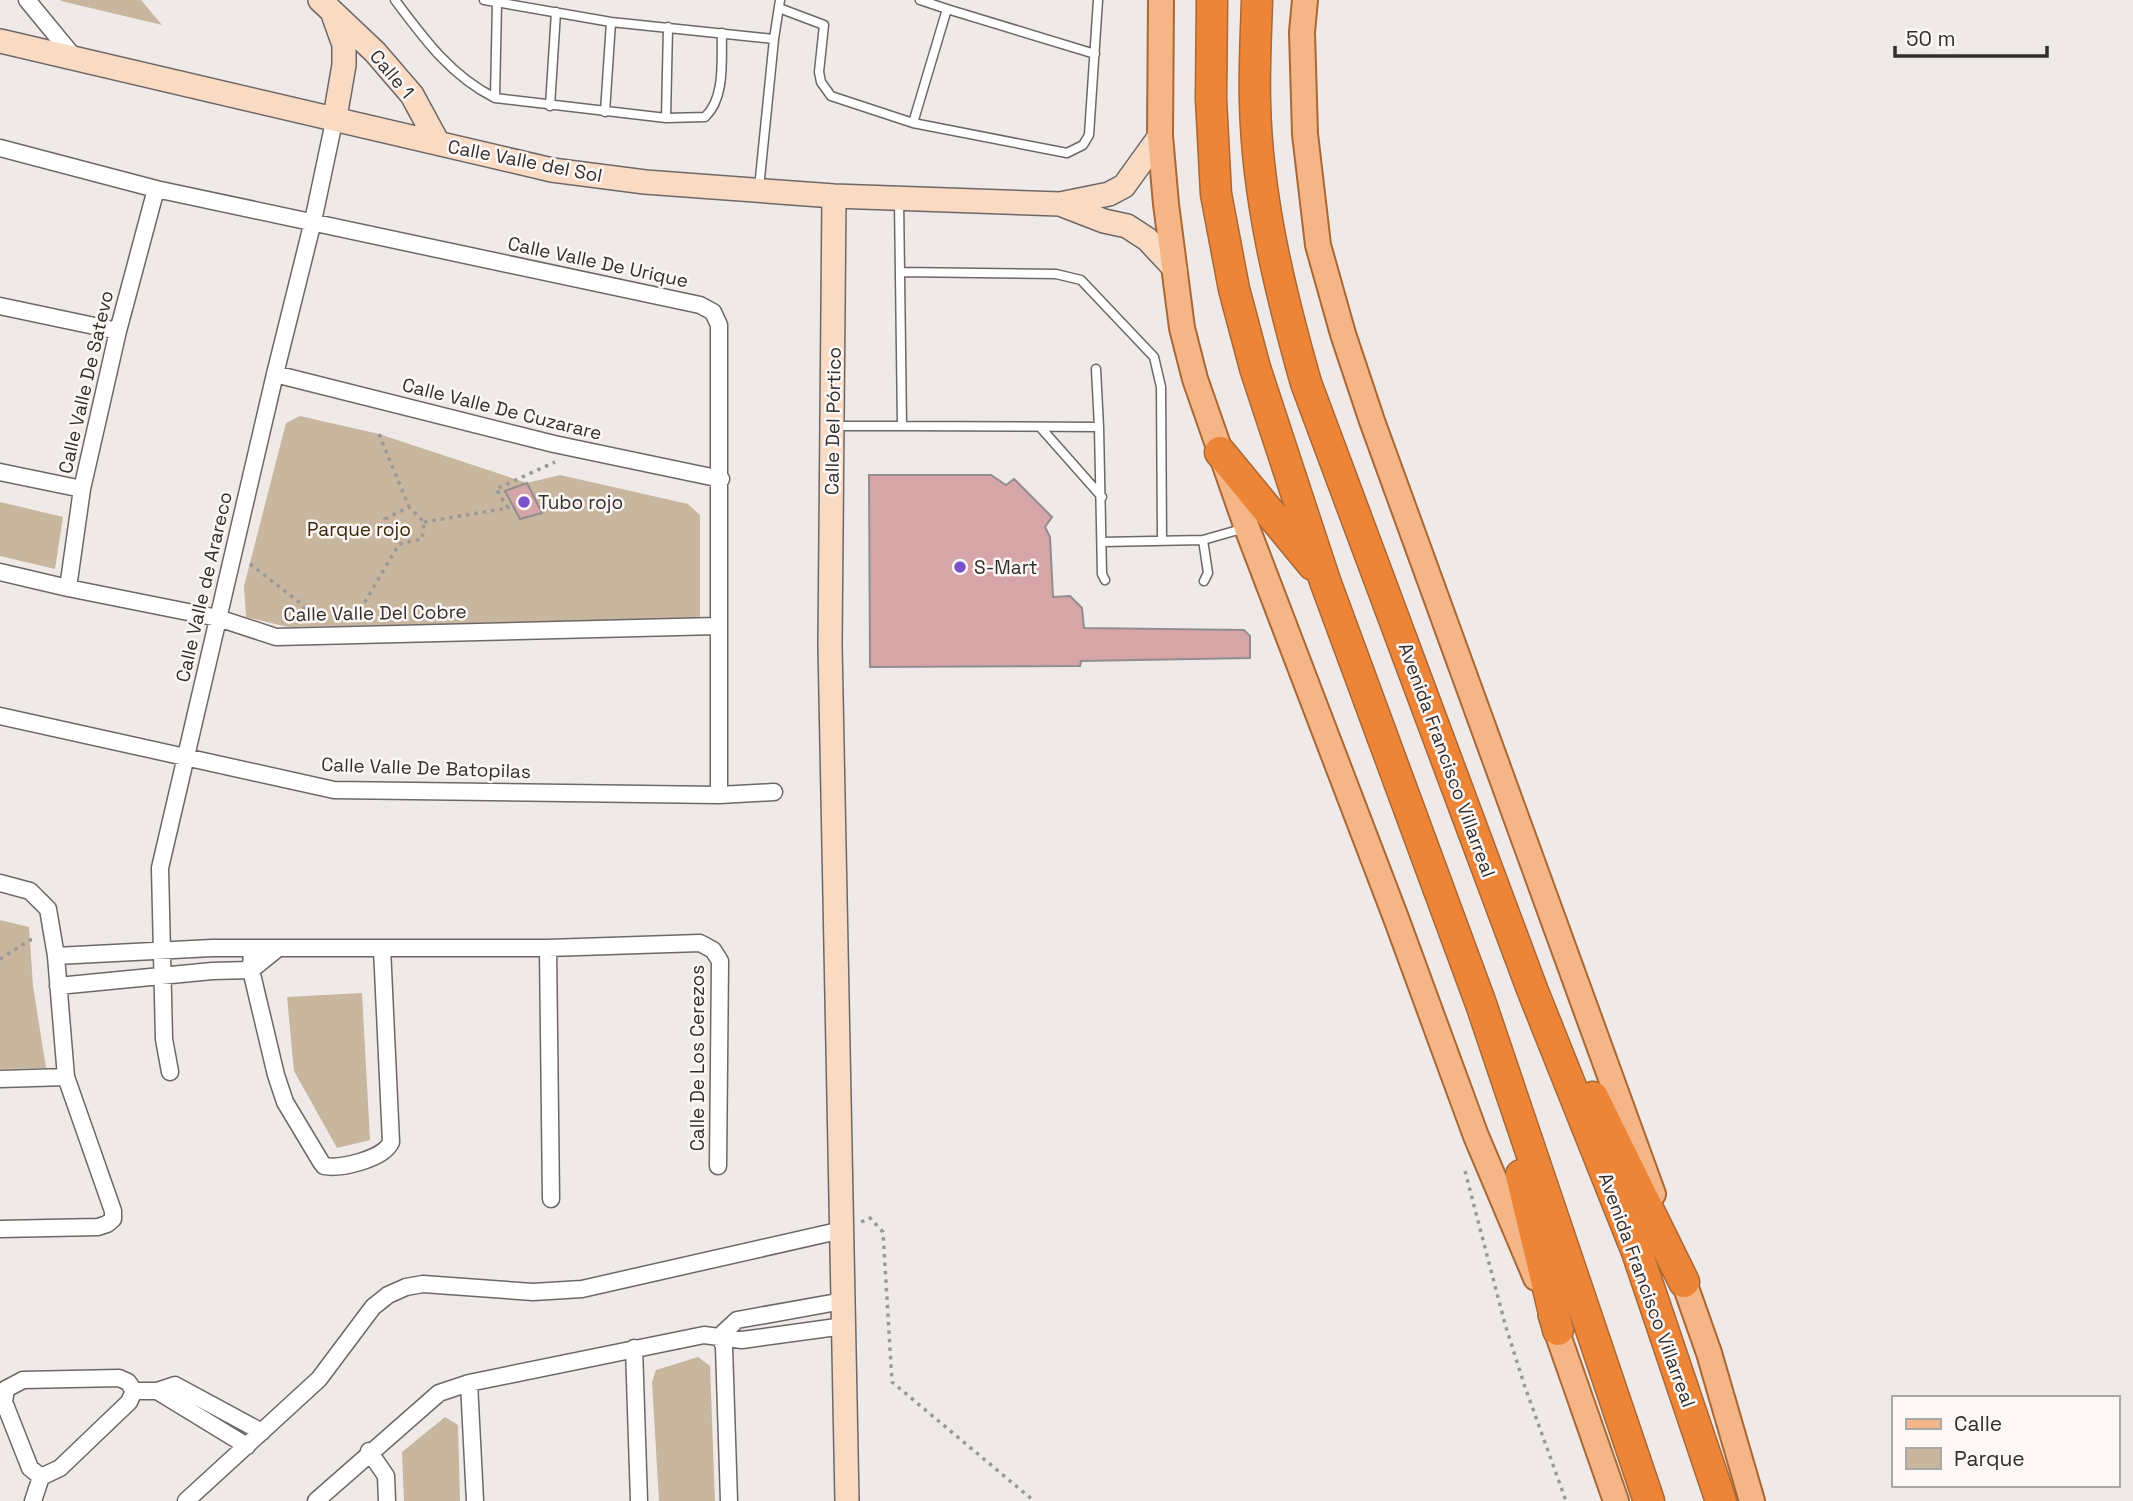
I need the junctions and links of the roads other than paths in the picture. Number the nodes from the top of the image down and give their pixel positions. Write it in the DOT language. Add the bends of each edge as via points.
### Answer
graph roads {
  1 [pos="27,0"];
  2 [pos="395,0"];
  3 [pos="484,0"];
  4 [pos="920,0"];
  5 [pos="1098,0"];
  6 [pos="1161,0"];
  7 [pos="1212,0"];
  8 [pos="1256,0"];
  9 [pos="1305,0"];
  10 [pos="497,2"];
  11 [pos="779,4"];
  12 [pos="326,7"];
  13 [pos="947,9"];
  14 [pos="556,12"];
  15 [pos="611,22"];
  16 [pos="668,27"];
  17 [pos="722,33"];
  18 [pos="774,39"];
  19 [pos="0,41"];
  20 [pos="1095,54"];
  21 [pos="74,57"];
  22 [pos="495,98"];
  23 [pos="550,106"];
  24 [pos="605,112"];
  25 [pos="335,117"];
  26 [pos="666,118"];
  27 [pos="913,123"];
  28 [pos="1160,136"];
  29 [pos="438,143"];
  30 [pos="0,148"];
  31 [pos="156,189"];
  32 [pos="759,190"];
  33 [pos="834,197"];
  34 [pos="899,200"];
  35 [pos="1060,204"];
  36 [pos="313,221"];
  37 [pos="1175,269"];
  38 [pos="900,272"];
  39 [pos="0,306"];
  40 [pos="118,331"];
  41 [pos="1096,369"];
  42 [pos="275,374"];
  43 [pos="833,426"];
  44 [pos="902,426"];
  45 [pos="1099,427"];
  46 [pos="1041,428"];
  47 [pos="1220,452"];
  48 [pos="0,472"];
  49 [pos="721,479"];
  50 [pos="82,489"];
  51 [pos="1102,496"];
  52 [pos="1247,528"];
  53 [pos="1203,540"];
  54 [pos="1162,541"];
  55 [pos="1102,542"];
  56 [pos="0,572"];
  57 [pos="1105,580"];
  58 [pos="1204,581"];
  59 [pos="1325,581"];
  60 [pos="68,588"];
  61 [pos="218,618"];
  62 [pos="718,626"];
  63 [pos="0,716"];
  64 [pos="187,759"];
  65 [pos="774,792"];
  66 [pos="719,795"];
  67 [pos="0,883"];
  68 [pos="252,947"];
  69 [pos="382,948"];
  70 [pos="548,948"];
  71 [pos="277,949"];
  72 [pos="163,950"];
  73 [pos="56,956"];
  74 [pos="251,970"];
  75 [pos="162,976"];
  76 [pos="58,986"];
  77 [pos="1532,989"];
  78 [pos="1481,1004"];
  79 [pos="170,1072"];
  80 [pos="65,1077"];
  81 [pos="0,1079"];
  82 [pos="719,1166"];
  83 [pos="551,1199"];
  84 [pos="0,1229"];
  85 [pos="842,1230"];
  86 [pos="1684,1282"];
  87 [pos="843,1301"];
  88 [pos="844,1326"];
  89 [pos="1558,1330"];
  90 [pos="720,1336"];
  91 [pos="634,1348"];
  92 [pos="469,1383"];
  93 [pos="3,1387"];
  94 [pos="134,1391"];
  95 [pos="157,1391"];
  96 [pos="262,1432"];
  97 [pos="247,1446"];
  98 [pos="369,1451"];
  99 [pos="41,1477"];
  100 [pos="1614,1500"];
  101 [pos="33,1501"];
  102 [pos="186,1501"];
  103 [pos="316,1501"];
  104 [pos="387,1501"];
  105 [pos="475,1501"];
  106 [pos="639,1501"];
  107 [pos="729,1501"];
  108 [pos="847,1501"];
  109 [pos="1649,1501"];
  110 [pos="1721,1501"];
  111 [pos="1752,1501"];
  1 -- 21 [label="street"];
  2 -- 22 [label="lane" via="452,71"];
  3 -- 10 [label="lane"];
  4 -- 13 [label="lane"];
  5 -- 20 [label="lane"];
  6 -- 28 [label="main road"];
  7 -- 59 [label="highway" via="1216,194 1234,289"];
  8 -- 77 [label="highway, Avenida Francisco Villarreal" via="1255,104 1264,201 1280,291 1306,383"];
  9 -- 86 [label="main road, Avenida Francisco Villarreal" via="1306,134 1318,245 1343,334"];
  10 -- 14 [label="lane"];
  10 -- 22 [label="lane"];
  11 -- 18 [label="lane"];
  11 -- 27 [label="lane" via="824,25 819,72 831,96"];
  12 -- 25 [label="street, Calle 1" via="344,45"];
  12 -- 29 [label="street, Calle 1" via="375,52 412,95"];
  13 -- 20 [label="lane"];
  13 -- 27 [label="lane"];
  14 -- 15 [label="lane"];
  14 -- 23 [label="lane"];
  15 -- 16 [label="lane"];
  15 -- 24 [label="lane"];
  16 -- 17 [label="lane"];
  16 -- 26 [label="lane"];
  17 -- 18 [label="lane"];
  17 -- 26 [label="lane" via="713,110 705,117"];
  18 -- 32 [label="lane"];
  19 -- 21 [label="street, Calle Valle del Sol"];
  20 -- 27 [label="lane" via="1089,135 1076,151"];
  21 -- 25 [label="street, Calle Valle del Sol"];
  22 -- 23 [label="lane"];
  23 -- 24 [label="lane"];
  24 -- 26 [label="lane"];
  25 -- 29 [label="street, Calle Valle del Sol"];
  25 -- 36 [label="street, Calle Valle de Arareco"];
  28 -- 35 [label="street, Calle Valle del Sol" via="1125,186"];
  28 -- 37 [label="main road"];
  29 -- 32 [label="street, Calle Valle del Sol" via="552,170"];
  30 -- 31 [label="street, Calle Valle De Urique"];
  31 -- 36 [label="street, Calle Valle De Urique"];
  31 -- 40 [label="street, Calle Valle De Satevo"];
  32 -- 33 [label="street, Calle Valle del Sol"];
  33 -- 34 [label="street, Calle Valle del Sol"];
  33 -- 43 [label="street, Calle Del Pórtico"];
  34 -- 35 [label="street, Calle Valle del Sol"];
  34 -- 38 [label="lane"];
  35 -- 37 [label="street, Calle Valle del Sol" via="1127,226 1147,239"];
  36 -- 42 [label="street, Calle Valle de Arareco"];
  36 -- 49 [label="street, Calle Valle De Urique" via="707,308 719,325"];
  37 -- 47 [label="main road" via="1182,328"];
  38 -- 44 [label="lane"];
  38 -- 54 [label="lane" via="1070,276 1081,280 1154,356 1158,367"];
  39 -- 40 [label="street"];
  40 -- 50 [label="street, Calle Valle De Satevo"];
  41 -- 45 [label="lane"];
  42 -- 49 [label="street, Calle Valle De Cuzarare" via="583,451"];
  42 -- 61 [label="street, Calle Valle de Arareco"];
  43 -- 44 [label="lane"];
  43 -- 85 [label="street, Calle Del Pórtico" via="830,645"];
  44 -- 46 [label="lane"];
  45 -- 46 [label="lane"];
  45 -- 51 [label="lane"];
  46 -- 51 [label="lane"];
  47 -- 52 [label="main road"];
  47 -- 59 [label="highway"];
  48 -- 50 [label="street"];
  49 -- 62 [label="street, Calle Valle De Urique"];
  50 -- 60 [label="street, Calle Valle De Satevo"];
  51 -- 55 [label="lane"];
  52 -- 53 [label="lane"];
  52 -- 89 [label="main road" via="1476,1136"];
  53 -- 54 [label="lane"];
  53 -- 58 [label="lane" via="1208,573"];
  54 -- 55 [label="lane"];
  55 -- 57 [label="lane"];
  56 -- 60 [label="street, Calle Valle Del Cobre"];
  59 -- 78 [label="highway"];
  60 -- 61 [label="street, Calle Valle Del Cobre"];
  61 -- 62 [label="street, Calle Valle Del Cobre" via="276,637"];
  61 -- 64 [label="street, Calle Valle de Arareco"];
  62 -- 66 [label="street, Calle Valle De Urique"];
  63 -- 64 [label="street, Calle Valle De Batopilas"];
  64 -- 66 [label="street, Calle Valle De Batopilas" via="334,790"];
  64 -- 72 [label="street, Calle Valle de Arareco" via="160,868"];
  65 -- 66 [label="street, Calle Valle De Batopilas"];
  67 -- 73 [label="street" via="19,887 48,909"];
  68 -- 71 [label="street, Calle De Los Cerezos"];
  68 -- 72 [label="street, Calle De Los Cerezos"];
  68 -- 74 [label="street"];
  69 -- 70 [label="street, Calle De Los Cerezos"];
  69 -- 71 [label="street, Calle De Los Cerezos"];
  69 -- 74 [label="street" via="391,1142 379,1156 334,1167 324,1166 285,1102"];
  70 -- 82 [label="street, Calle De Los Cerezos" via="700,943 717,954"];
  70 -- 83 [label="street"];
  71 -- 74 [label="street"];
  72 -- 73 [label="street, Calle De Los Cerezos"];
  72 -- 75 [label="street, Calle Valle de Arareco"];
  73 -- 76 [label="street"];
  74 -- 75 [label="street"];
  75 -- 76 [label="street"];
  75 -- 79 [label="street, Calle Valle de Arareco"];
  76 -- 80 [label="street"];
  77 -- 86 [label="highway" via="1600,1109"];
  77 -- 110 [label="highway, Avenida Francisco Villarreal" via="1637,1252"];
  78 -- 89 [label="highway"];
  78 -- 109 [label="highway"];
  80 -- 81 [label="street"];
  80 -- 84 [label="street" via="113,1219 97,1227"];
  85 -- 87 [label="street, Calle Del Pórtico"];
  85 -- 96 [label="street" via="582,1289 533,1292 423,1284 406,1287 373,1307 319,1380"];
  86 -- 111 [label="main road, Avenida Francisco Villarreal"];
  87 -- 88 [label="street, Calle Del Pórtico"];
  87 -- 90 [label="street" via="737,1320"];
  88 -- 90 [label="street" via="742,1340"];
  88 -- 108 [label="street, Calle Del Pórtico"];
  89 -- 100 [label="main road"];
  90 -- 91 [label="street"];
  90 -- 107 [label="street"];
  91 -- 92 [label="street"];
  91 -- 106 [label="street"];
  92 -- 98 [label="street" via="439,1393"];
  92 -- 105 [label="street"];
  93 -- 94 [label="street" via="23,1380 119,1378"];
  93 -- 99 [label="street" via="4,1402 30,1468"];
  94 -- 95 [label="street"];
  94 -- 99 [label="street" via="129,1402 60,1468"];
  95 -- 96 [label="street" via="175,1385"];
  95 -- 97 [label="street"];
  96 -- 97 [label="street"];
  97 -- 102 [label="street"];
  98 -- 103 [label="street"];
  98 -- 104 [label="street" via="386,1476"];
  99 -- 101 [label="street"];
}
